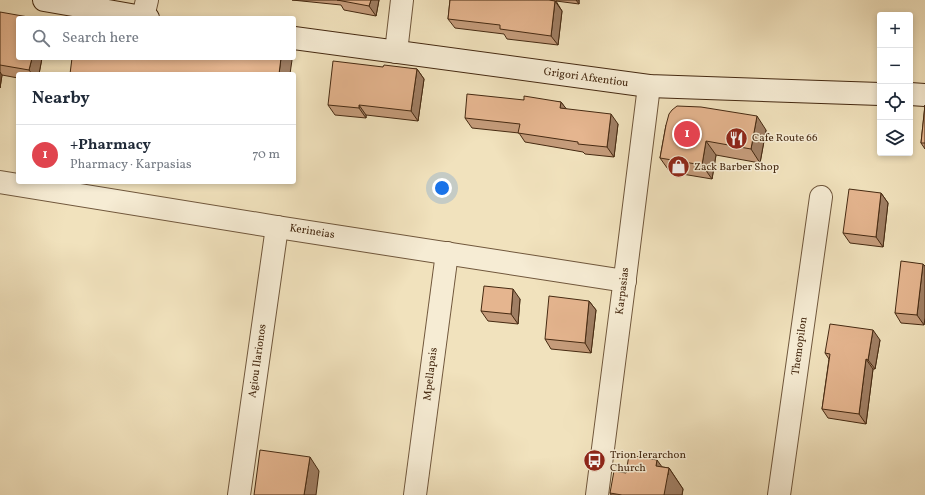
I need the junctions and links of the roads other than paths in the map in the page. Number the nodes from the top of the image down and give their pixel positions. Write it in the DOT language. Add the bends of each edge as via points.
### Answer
graph roads {
  1 [pos="44,0"];
  2 [pos="402,0"];
  3 [pos="146,12"];
  4 [pos="296,38"];
  5 [pos="396,52"];
  6 [pos="649,86"];
  7 [pos="877,94"];
  8 [pos="913,94"];
  9 [pos="925,94"];
  10 [pos="0,182"];
  11 [pos="821,197"];
  12 [pos="277,227"];
  13 [pos="447,253"];
  14 [pos="625,281"];
  15 [pos="239,495"];
  16 [pos="415,495"];
  17 [pos="597,495"];
  18 [pos="779,495"];
  1 -- 3 [label="street"];
  2 -- 5 [label="street"];
  4 -- 5 [label="street, Grigori Afxentiou"];
  5 -- 6 [label="street, Grigori Afxentiou"];
  6 -- 7 [label="street, Grigori Afxentiou"];
  6 -- 14 [label="street, Karpasias"];
  8 -- 9 [label="street"];
  10 -- 12 [label="street, Kerineias"];
  11 -- 18 [label="street, Themopilon"];
  12 -- 13 [label="street, Kerineias"];
  12 -- 15 [label="street, Agiou Ilarionos"];
  13 -- 14 [label="street, Kerineias"];
  13 -- 16 [label="street, Mpellapais"];
  14 -- 17 [label="street, Karpasias"];
}
